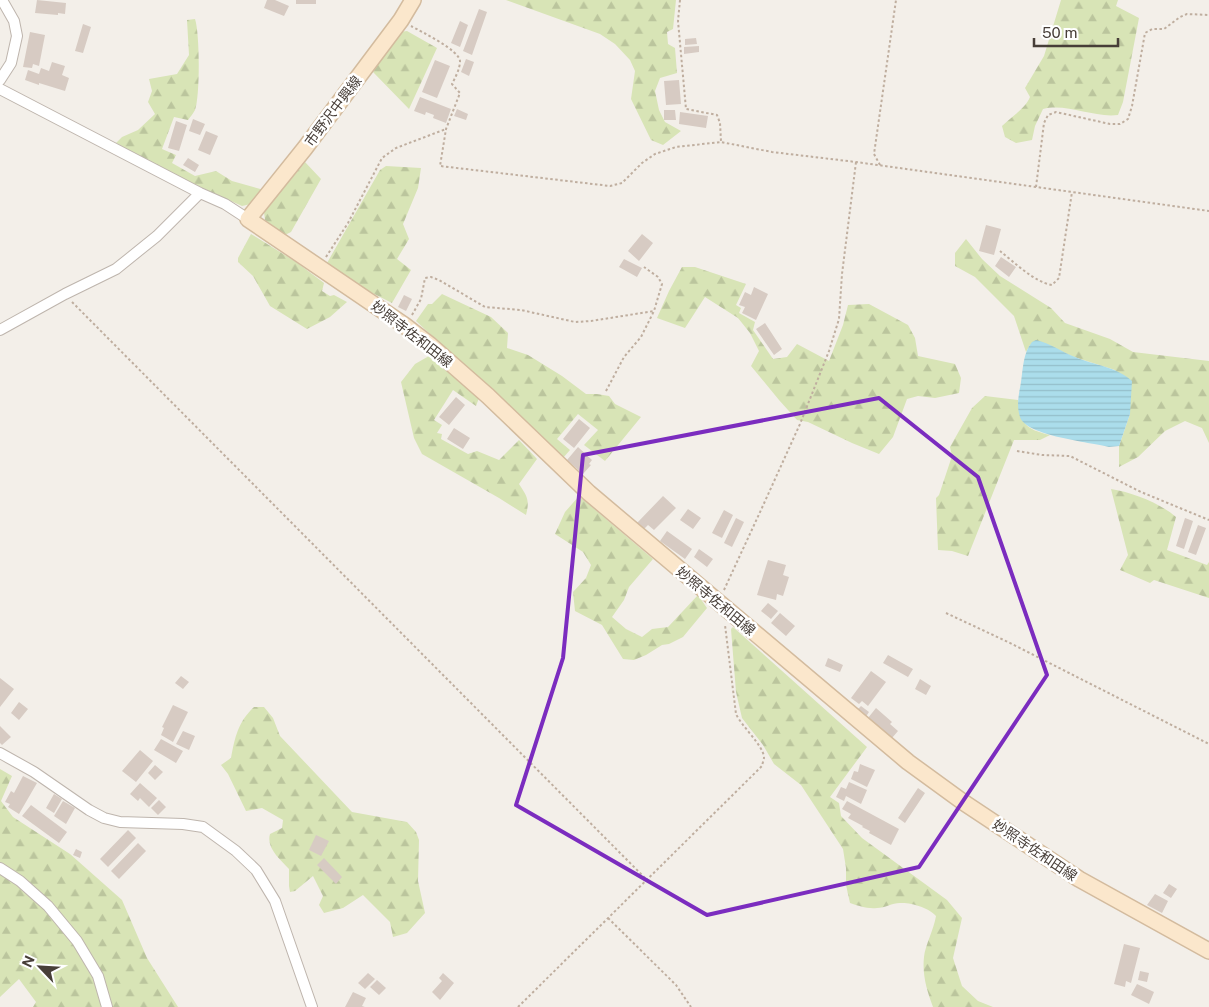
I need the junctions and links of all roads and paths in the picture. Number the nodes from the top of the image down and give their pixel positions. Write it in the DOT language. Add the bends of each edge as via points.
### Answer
graph roads {
  1 [pos="2,0"];
  2 [pos="413,0"];
  3 [pos="680,0"];
  4 [pos="896,0"];
  5 [pos="1209,15"];
  6 [pos="401,20"];
  7 [pos="0,80"];
  8 [pos="0,89"];
  9 [pos="446,129"];
  10 [pos="721,142"];
  11 [pos="856,162"];
  12 [pos="880,165"];
  13 [pos="1036,187"];
  14 [pos="1072,192"];
  15 [pos="200,193"];
  16 [pos="1209,211"];
  17 [pos="248,219"];
  18 [pos="1000,251"];
  19 [pos="644,266"];
  20 [pos="320,268"];
  21 [pos="65,294"];
  22 [pos="654,311"];
  23 [pos="404,325"];
  24 [pos="0,330"];
  25 [pos="606,391"];
  26 [pos="1017,450"];
  27 [pos="1209,520"];
  28 [pos="722,607"];
  29 [pos="946,612"];
  30 [pos="1209,744"];
  31 [pos="0,753"];
  32 [pos="0,868"];
  33 [pos="647,880"];
  34 [pos="608,918"];
  35 [pos="1209,951"];
  36 [pos="107,1007"];
  37 [pos="312,1007"];
  38 [pos="518,1007"];
  39 [pos="691,1007"];
  1 -- 7 [label="street" via="14,21 16,36 11,63"];
  2 -- 6 [label="main road, 市野沢中興線"];
  3 -- 10 [label="path" via="678,21 686,109 717,115"];
  4 -- 12 [label="path" via="874,154"];
  5 -- 13 [label="path" via="1187,14 1164,29 1144,33 1128,119 1120,124 1110,124 1056,112 1048,116 1044,123"];
  6 -- 9 [label="path" via="458,55 460,62 452,84 460,93"];
  6 -- 17 [label="main road, 市野沢中興線"];
  8 -- 15 [label="street"];
  9 -- 10 [label="path" via="440,166 610,186 622,183 655,154 676,147"];
  9 -- 20 [label="path" via="396,148 382,158"];
  10 -- 11 [label="path"];
  11 -- 12 [label="path"];
  11 -- 28 [label="path" via="839,319 829,351"];
  12 -- 13 [label="path"];
  13 -- 14 [label="path"];
  14 -- 16 [label="path"];
  14 -- 18 [label="path" via="1057,281 1052,285 1046,284"];
  15 -- 17 [label="street"];
  15 -- 21 [label="street" via="157,236 116,270"];
  17 -- 20 [label="main road, 妙照寺佐和田線"];
  19 -- 22 [label="path" via="662,284"];
  20 -- 23 [label="main road, 妙照寺佐和田線"];
  21 -- 24 [label="street"];
  21 -- 33 [label="path"];
  22 -- 23 [label="path" via="575,322 485,306 431,277 425,278 421,299"];
  22 -- 25 [label="path"];
  23 -- 28 [label="main road, 妙照寺佐和田線" via="480,390 589,493"];
  26 -- 27 [label="path" via="1070,456 1140,492"];
  28 -- 33 [label="path" via="736,714 761,749 762,766"];
  28 -- 35 [label="main road, 妙照寺佐和田線" via="908,762 963,802 1079,879"];
  29 -- 30 [label="path"];
  31 -- 37 [label="street" via="104,818 120,822 203,827 236,851 256,870 275,901"];
  32 -- 36 [label="street" via="48,906 77,941 98,976"];
  33 -- 34 [label="path"];
  34 -- 38 [label="path"];
  34 -- 39 [label="path" via="676,985"];
}
